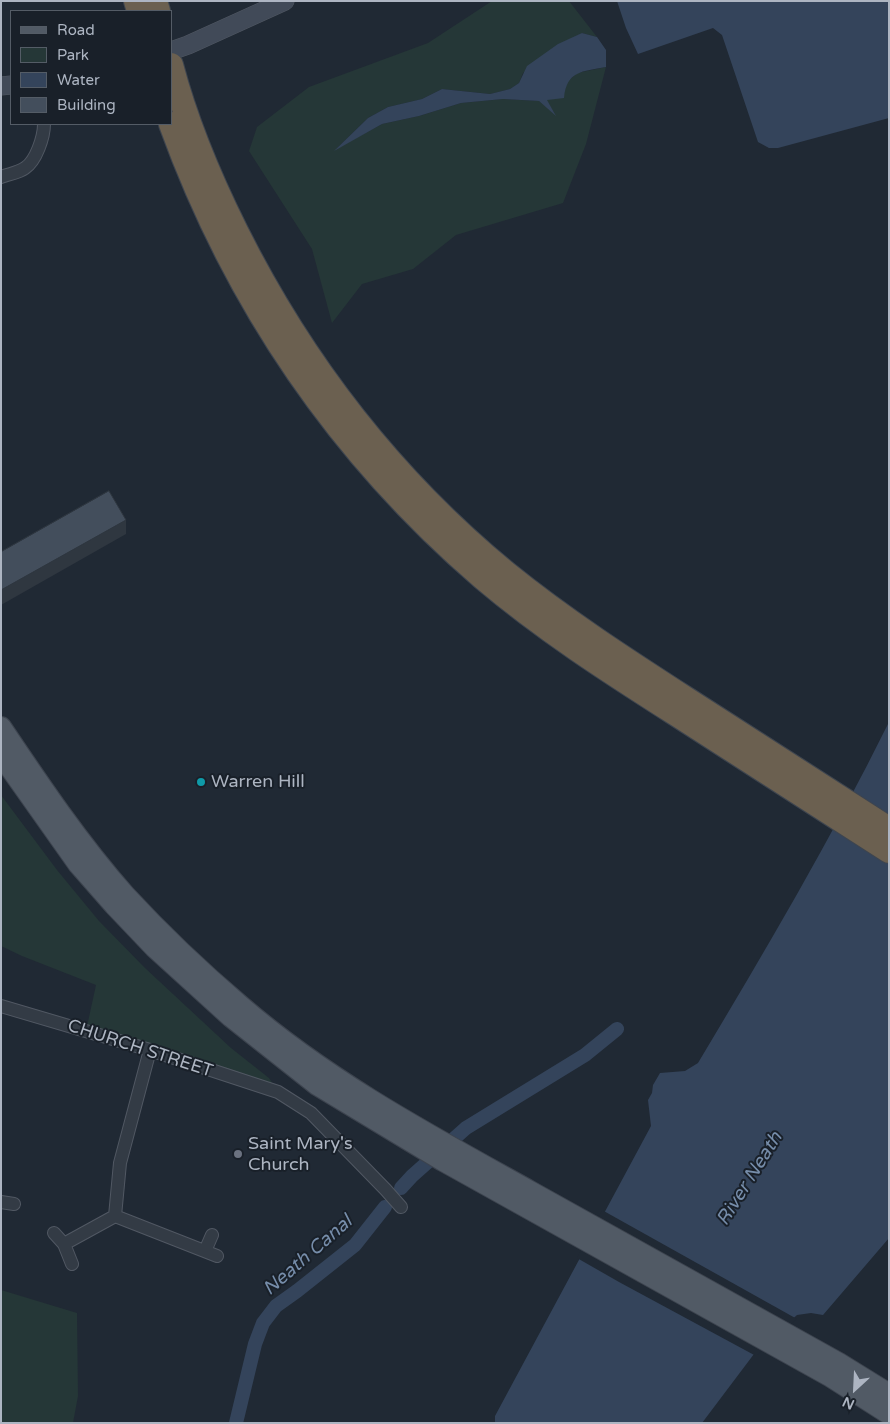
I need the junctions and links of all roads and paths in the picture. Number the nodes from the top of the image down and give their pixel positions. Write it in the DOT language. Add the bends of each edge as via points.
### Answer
graph roads {
  1 [pos="285,1"];
  2 [pos="172,51"];
  3 [pos="172,68"];
  4 [pos="44,125"];
  5 [pos="171,125"];
  6 [pos="1,177"];
  7 [pos="1,726"];
  8 [pos="1,755"];
  9 [pos="23,773"];
  10 [pos="889,829"];
  11 [pos="889,851"];
  12 [pos="1,1006"];
  13 [pos="249,1022"];
  14 [pos="150,1050"];
  15 [pos="401,1207"];
  16 [pos="115,1216"];
  17 [pos="54,1233"];
  18 [pos="212,1235"];
  19 [pos="64,1244"];
  20 [pos="72,1264"];
  21 [pos="889,1394"];
  22 [pos="889,1414"];
  1 -- 2 [label="street"];
  3 -- 10 [label="highway" via="216,188 272,298 329,386 375,445 425,500 506,572 572,623"];
  4 -- 6 [label="street" via="37,153 26,168"];
  5 -- 11 [label="highway" via="215,230 263,320 320,406 396,496 485,580 554,633"];
  7 -- 9 [label="main road"];
  8 -- 9 [label="main road"];
  9 -- 13 [label="main road" via="78,864 114,906 154,947"];
  12 -- 14 [label="street, CHURCH STREET"];
  13 -- 21 [label="main road" via="385,1109"];
  13 -- 22 [label="main road" via="317,1085 376,1122 831,1377"];
  14 -- 15 [label="street, CHURCH STREET" via="278,1092 311,1113"];
  14 -- 16 [label="street" via="120,1163"];
  16 -- 18 [label="street" via="211,1253"];
  16 -- 19 [label="street"];
  17 -- 19 [label="street"];
  19 -- 20 [label="street"];
}
